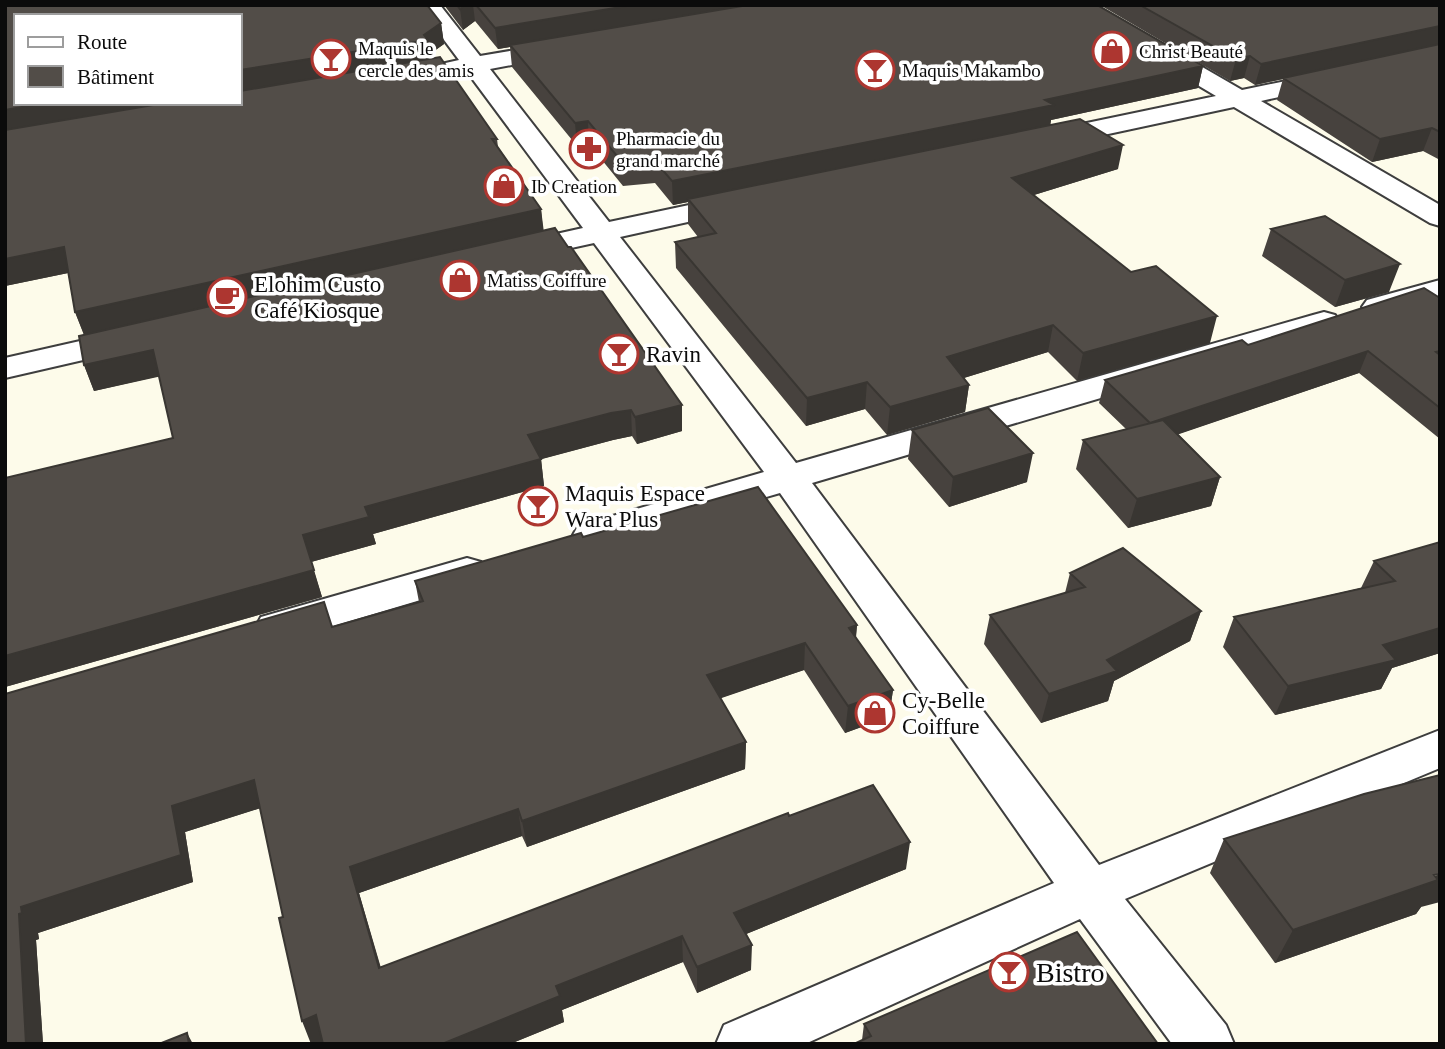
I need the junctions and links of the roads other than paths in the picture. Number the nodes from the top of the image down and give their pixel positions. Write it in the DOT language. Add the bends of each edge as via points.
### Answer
graph roads {
  1 [pos="429,5"];
  2 [pos="1079,5"];
  3 [pos="581,46"];
  4 [pos="472,65"];
  5 [pos="430,72"];
  6 [pos="1359,72"];
  7 [pos="1238,99"];
  8 [pos="1021,144"];
  9 [pos="764,197"];
  10 [pos="1440,217"];
  11 [pos="602,231"];
  12 [pos="480,259"];
  13 [pos="1440,289"];
  14 [pos="154,334"];
  15 [pos="5,368"];
  16 [pos="788,478"];
  17 [pos="563,544"];
  18 [pos="496,563"];
  19 [pos="244,637"];
  20 [pos="1440,748"];
  21 [pos="1089,891"];
  22 [pos="744,1044"];
  23 [pos="1206,1044"];
  1 -- 4 [label="street"];
  2 -- 7 [label="street"];
  3 -- 4 [label="street"];
  4 -- 5 [label="street"];
  4 -- 11 [label="street"];
  6 -- 7 [label="street"];
  7 -- 8 [label="street"];
  7 -- 10 [label="street"];
  9 -- 11 [label="street"];
  11 -- 12 [label="street"];
  11 -- 16 [label="street"];
  13 -- 16 [label="street"];
  14 -- 15 [label="street"];
  16 -- 17 [label="street"];
  16 -- 21 [label="street"];
  18 -- 19 [label="street"];
  20 -- 21 [label="street"];
  21 -- 22 [label="street"];
  21 -- 23 [label="street"];
}
